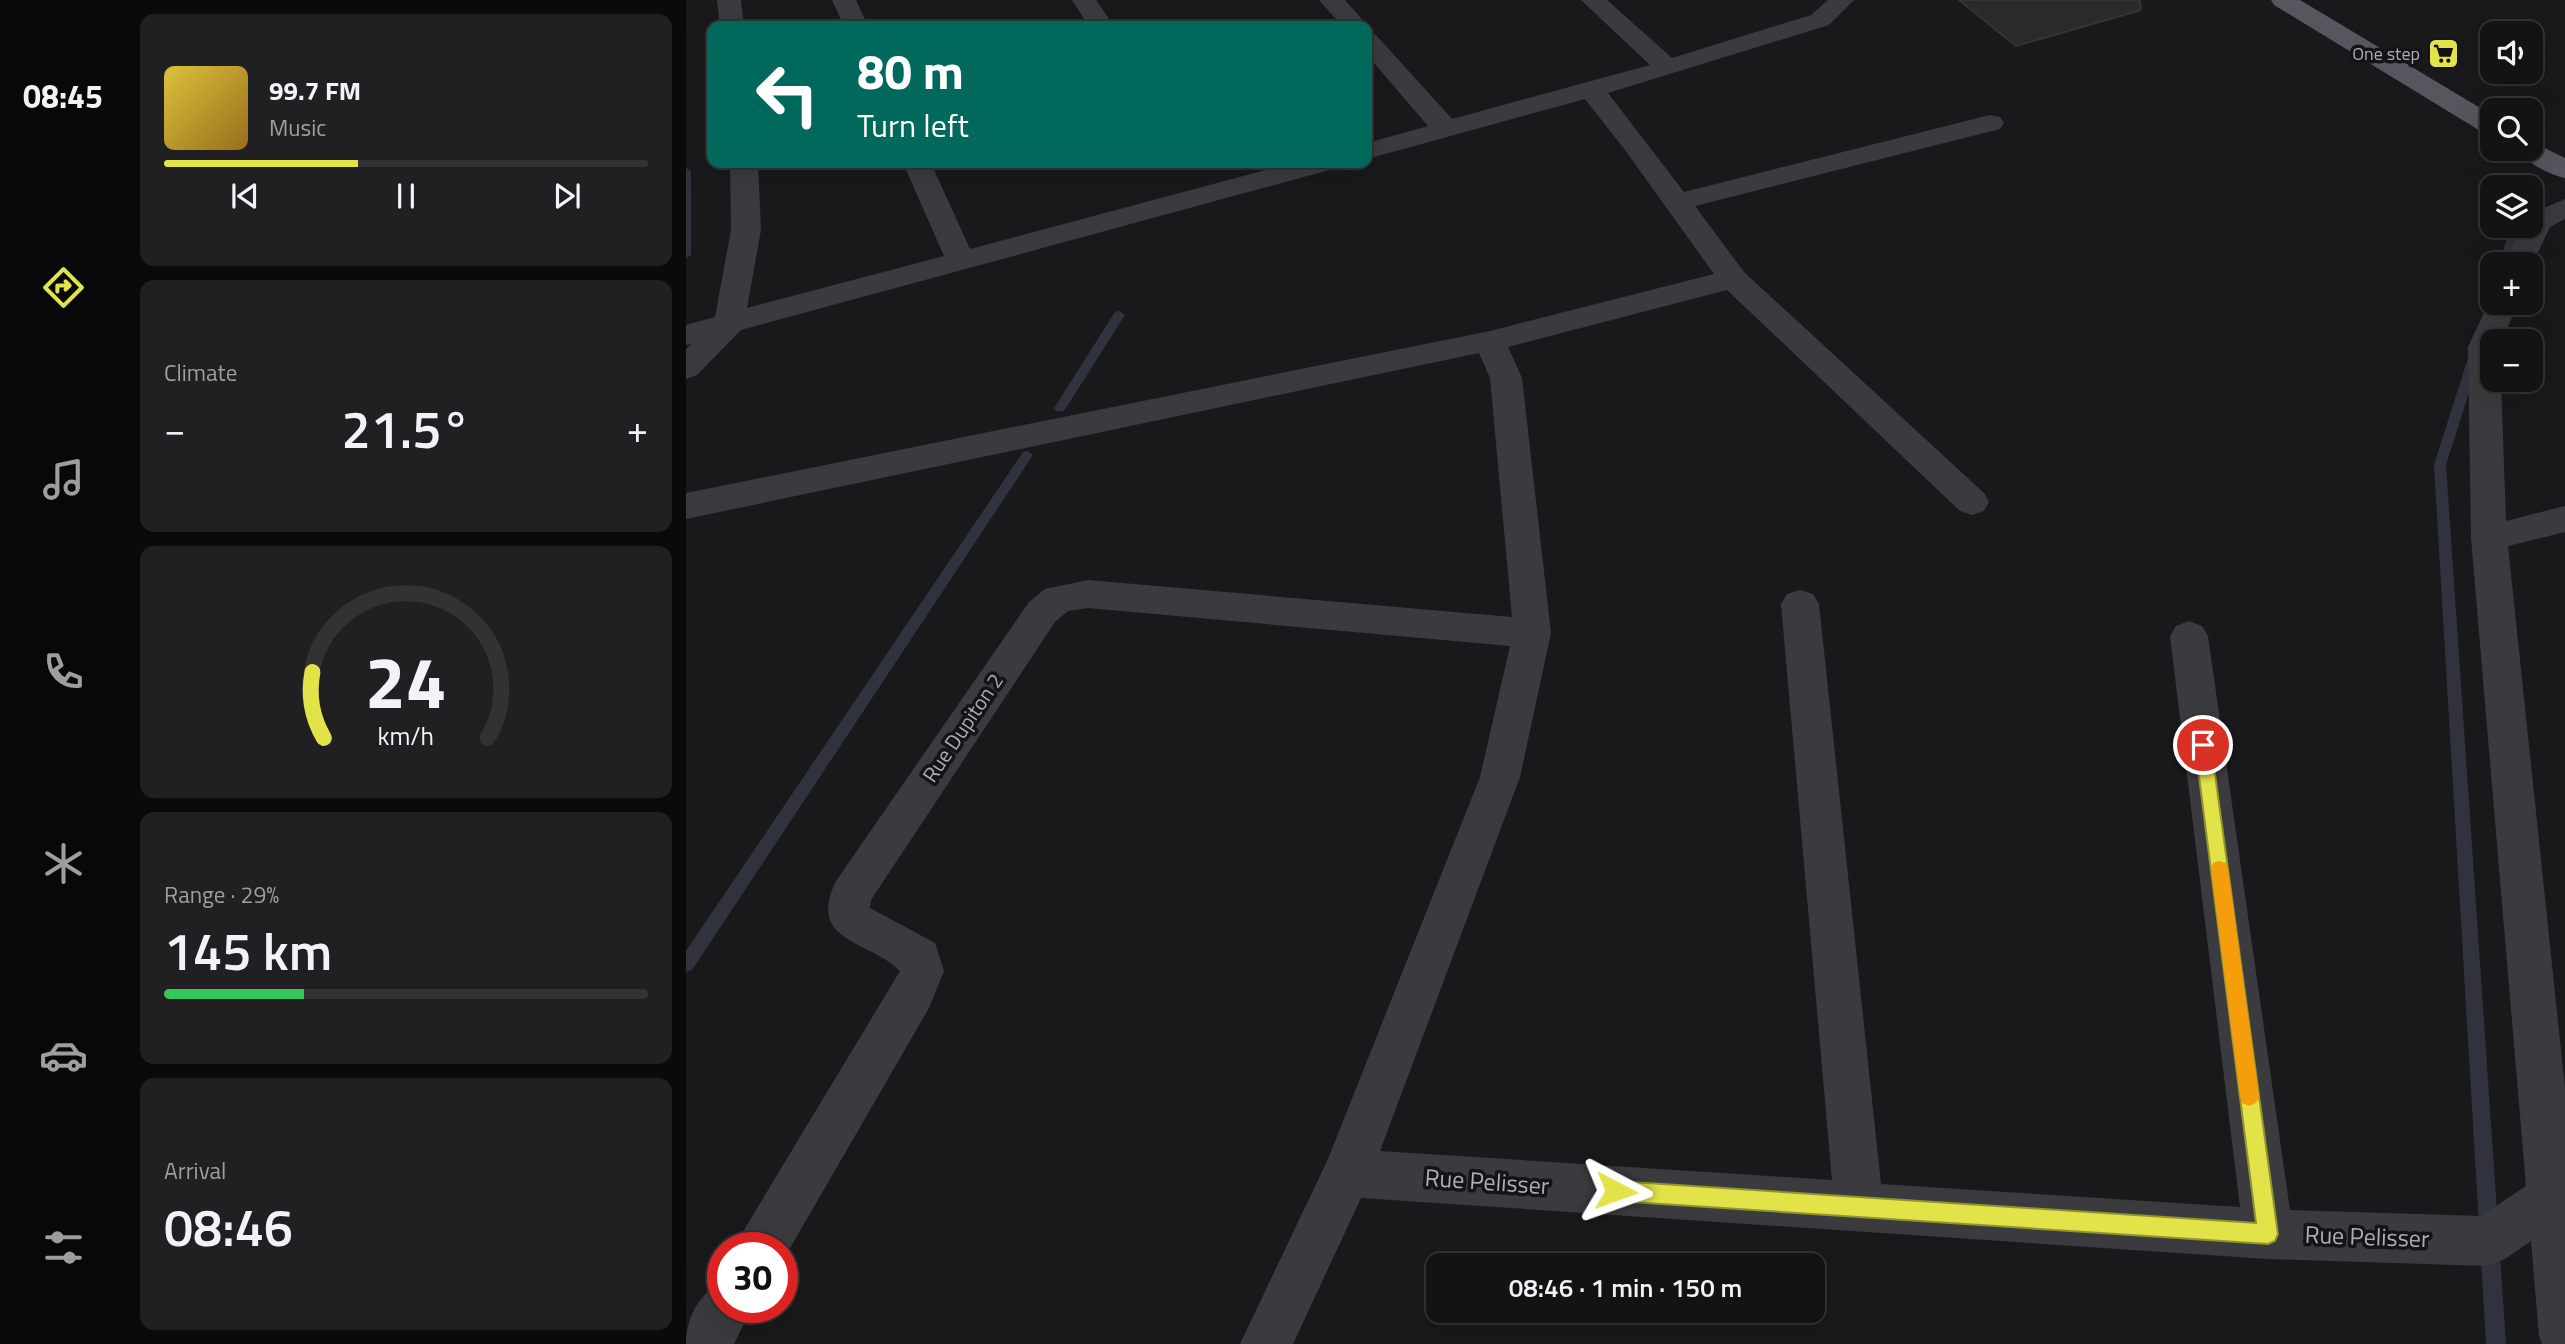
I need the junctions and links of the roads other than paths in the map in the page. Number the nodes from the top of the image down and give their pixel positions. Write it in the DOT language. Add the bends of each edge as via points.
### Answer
graph roads {
  1 [pos="729,0"];
  2 [pos="844,0"];
  3 [pos="1084,0"];
  4 [pos="1331,0"];
  5 [pos="1593,0"];
  6 [pos="1842,0"];
  7 [pos="2283,0"];
  8 [pos="731,21"];
  9 [pos="854,21"];
  10 [pos="1098,21"];
  11 [pos="1350,21"];
  12 [pos="1372,46"];
  13 [pos="1668,68"];
  14 [pos="1591,89"];
  15 [pos="2480,119"];
  16 [pos="1990,123"];
  17 [pos="1447,130"];
  18 [pos="1372,150"];
  19 [pos="2543,157"];
  20 [pos="744,168"];
  21 [pos="919,168"];
  22 [pos="1292,168"];
  23 [pos="2565,170"];
  24 [pos="1677,202"];
  25 [pos="2565,208"];
  26 [pos="2524,252"];
  27 [pos="961,261"];
  28 [pos="1732,279"];
  29 [pos="2498,315"];
  30 [pos="729,324"];
  31 [pos="686,335"];
  32 [pos="1490,341"];
  33 [pos="686,368"];
  34 [pos="1972,502"];
  35 [pos="686,506"];
  36 [pos="2565,519"];
  37 [pos="2489,538"];
  38 [pos="1800,604"];
  39 [pos="1532,634"];
  40 [pos="2189,636"];
  41 [pos="1347,1173"];
  42 [pos="2558,1187"];
  43 [pos="1858,1207"];
  44 [pos="771,1232"];
  45 [pos="2268,1234"];
  46 [pos="717,1323"];
  47 [pos="2565,1336"];
  48 [pos="705,1344"];
  49 [pos="1266,1344"];
  1 -- 8 [label="street"];
  2 -- 9 [label="street"];
  3 -- 10 [label="street"];
  4 -- 11 [label="street"];
  5 -- 13 [label="street"];
  6 -- 13 [label="street" via="1820,20"];
  7 -- 15 [label="main road"];
  12 -- 17 [label="street"];
  13 -- 14 [label="street"];
  14 -- 17 [label="street"];
  14 -- 24 [label="street"];
  16 -- 24 [label="street"];
  17 -- 18 [label="street"];
  19 -- 23 [label="main road"];
  20 -- 30 [label="street" via="747,230"];
  21 -- 27 [label="street"];
  22 -- 27 [label="street" via="1204,182"];
  24 -- 28 [label="street"];
  25 -- 26 [label="street" via="2538,222"];
  27 -- 30 [label="street"];
  28 -- 32 [label="street"];
  28 -- 34 [label="street"];
  29 -- 37 [label="street" via="2484,347"];
  30 -- 31 [label="street"];
  30 -- 33 [label="street"];
  32 -- 35 [label="street"];
  32 -- 39 [label="street" via="1506,378"];
  36 -- 37 [label="street"];
  37 -- 42 [label="street"];
  38 -- 43 [label="street"];
  39 -- 41 [label="street" via="1500,777"];
  39 -- 44 [label="street, Rue Dupiton 2" via="1088,594 1058,598 1042,612 851,894 848,908 855,922 919,957 922,971"];
  40 -- 45 [label="street"];
  41 -- 43 [label="street, Rue Pelisser"];
  41 -- 49 [label="street"];
  42 -- 45 [label="street, Rue Pelisser" via="2487,1241"];
  42 -- 47 [label="street"];
  43 -- 45 [label="street, Rue Pelisser"];
  46 -- 48 [label="street"];
}
